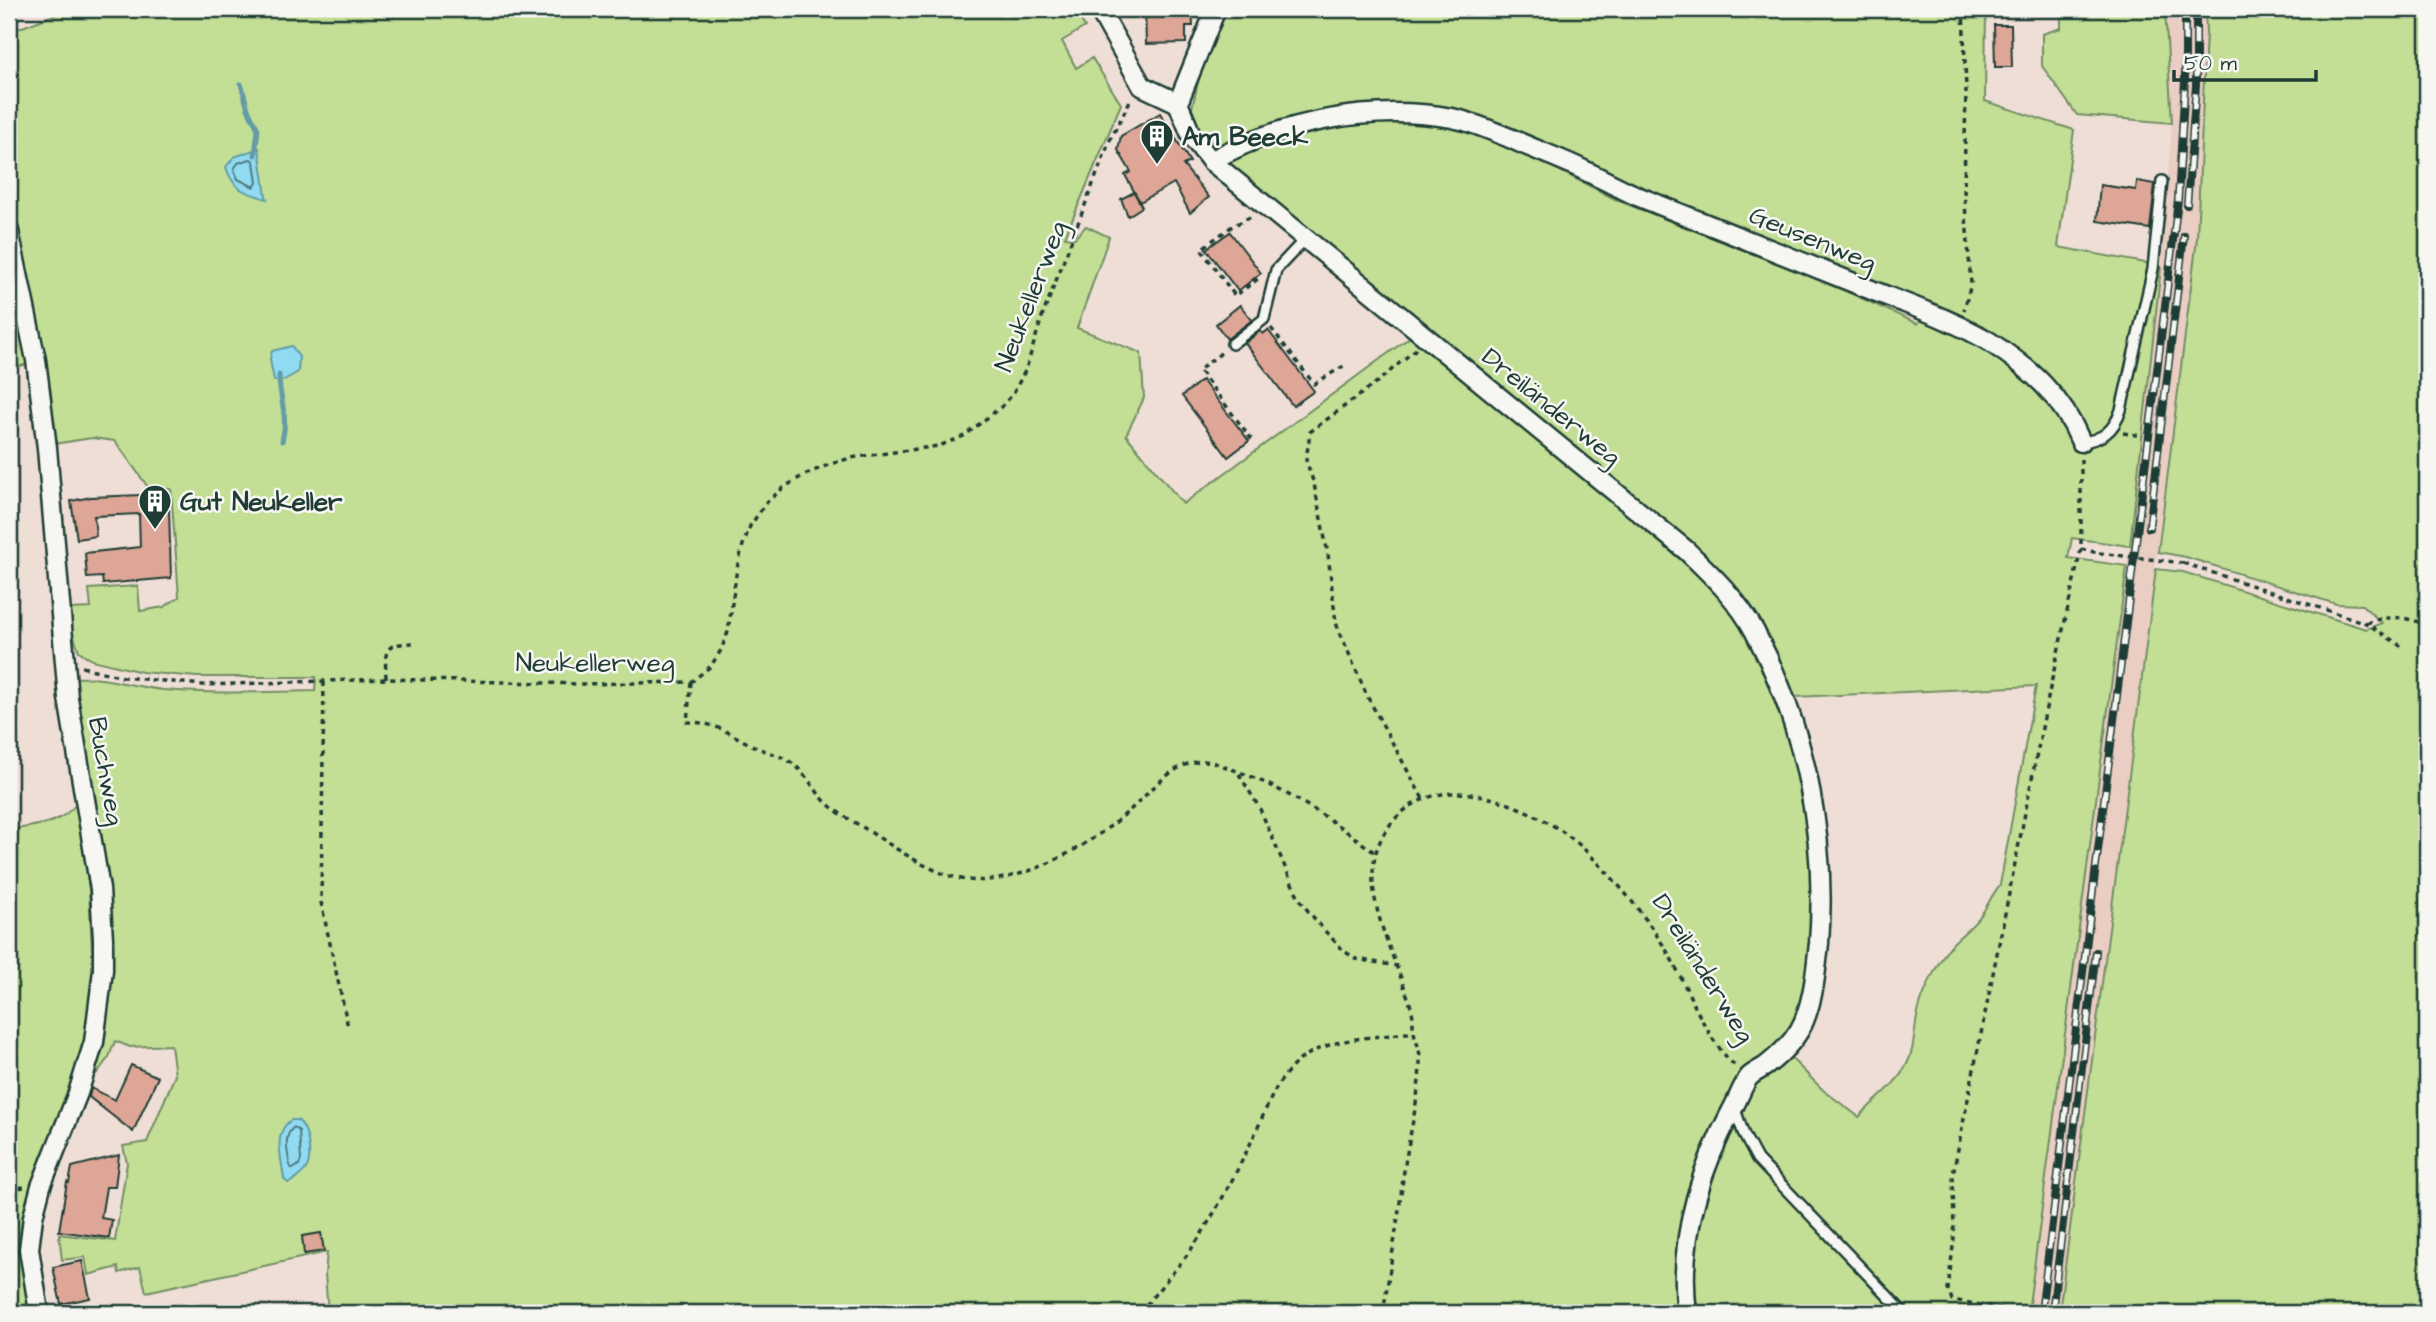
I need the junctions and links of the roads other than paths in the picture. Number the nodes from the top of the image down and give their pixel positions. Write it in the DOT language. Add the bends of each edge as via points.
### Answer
graph roads {
  1 [pos="1099,9"];
  2 [pos="1216,9"];
  3 [pos="1178,103"];
  4 [pos="1211,161"];
  5 [pos="2162,181"];
  6 [pos="9,230"];
  7 [pos="1305,239"];
  8 [pos="1233,344"];
  9 [pos="2081,443"];
  10 [pos="1734,1107"];
  11 [pos="39,1312"];
  12 [pos="1687,1313"];
  13 [pos="1904,1313"];
  1 -- 3 [label="street" via="1142,86"];
  2 -- 3 [label="street"];
  3 -- 4 [label="street, Dreiländerweg" via="1192,137"];
  4 -- 7 [label="street, Dreiländerweg"];
  4 -- 9 [label="street, Geusenweg" via="1284,131 1343,117 1416,114 1480,126 1986,340 2037,376 2057,399"];
  5 -- 9 [label="lane" via="2153,269 2121,410 2110,431"];
  6 -- 11 [label="street, Buchweg" via="36,360 68,698 100,889 103,970 94,1042 33,1217 29,1249"];
  7 -- 8 [label="lane" via="1276,270 1264,319"];
  7 -- 10 [label="street, Dreiländerweg" via="1687,551 1727,589 1754,630 1783,694 1806,765 1820,853 1820,925 1815,983 1803,1023 1784,1050 1749,1077"];
  10 -- 12 [label="street" via="1706,1169 1687,1241 1683,1284"];
  10 -- 13 [label="lane" via="1757,1159"];
}
